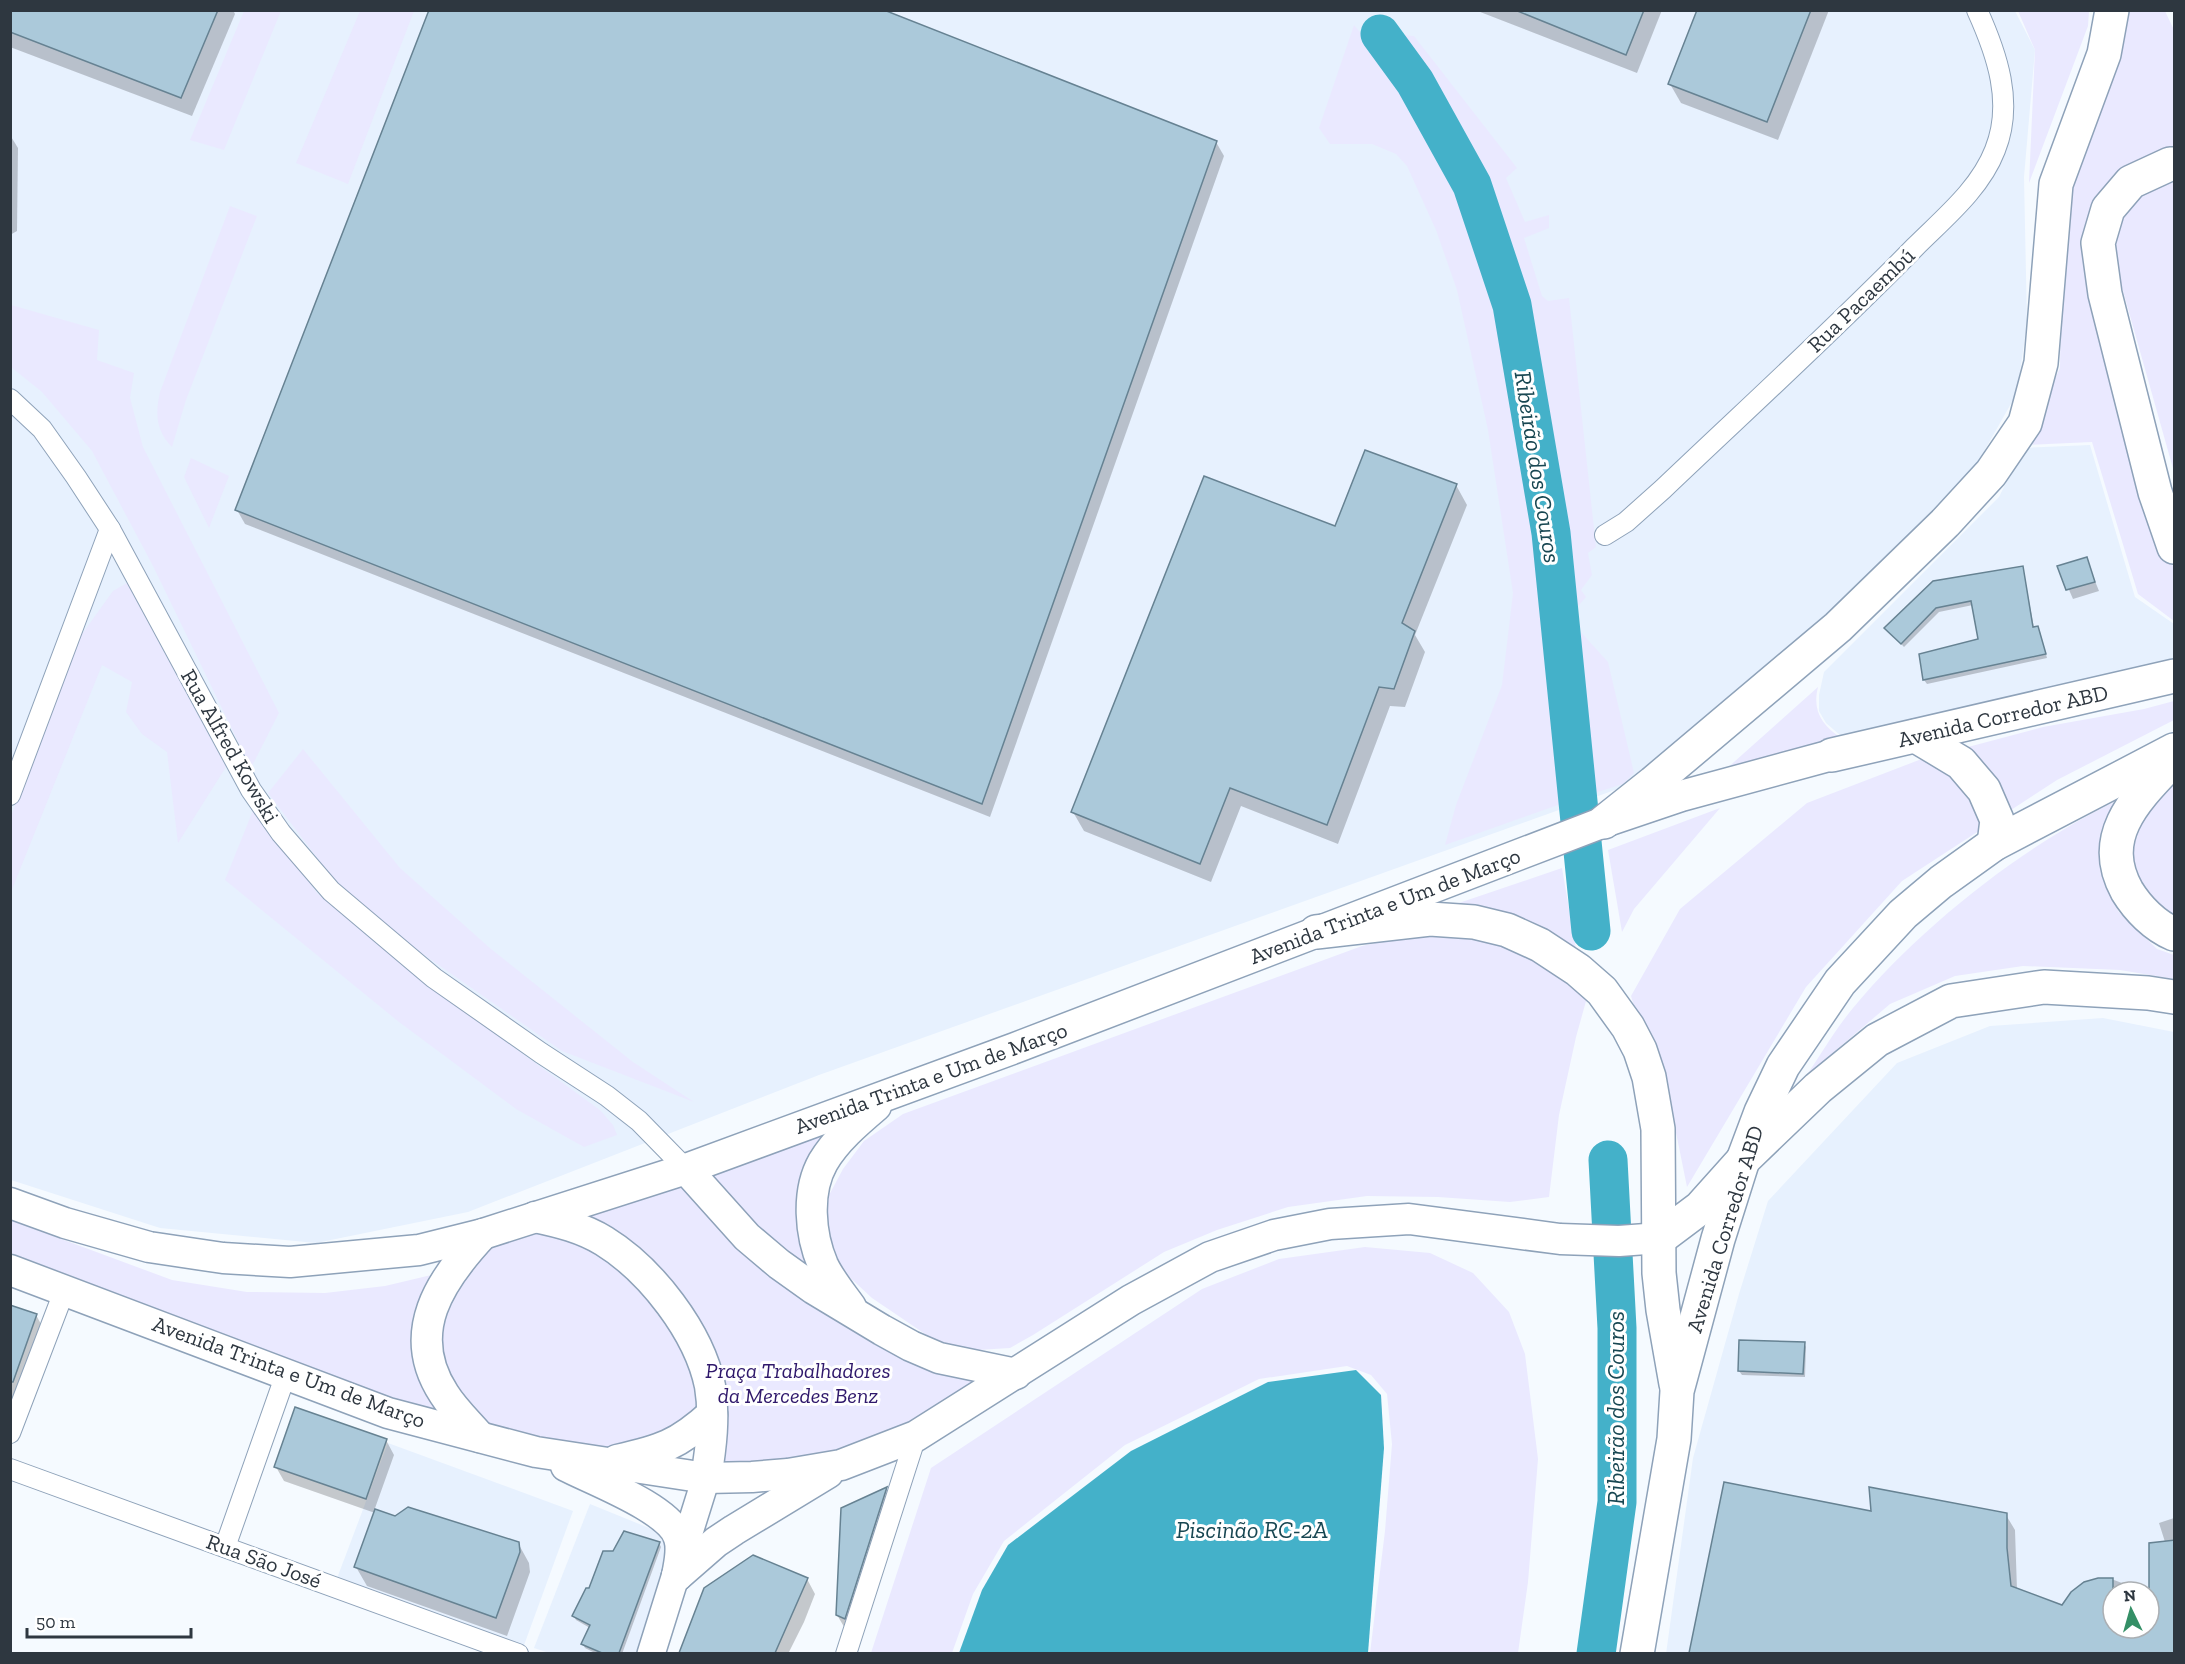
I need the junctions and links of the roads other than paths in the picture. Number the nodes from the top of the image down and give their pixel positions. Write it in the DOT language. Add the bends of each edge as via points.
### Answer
graph roads {
  1 [pos="1977,10"];
  2 [pos="2112,10"];
  3 [pos="2175,164"];
  4 [pos="10,399"];
  5 [pos="110,529"];
  6 [pos="1605,536"];
  7 [pos="2175,547"];
  8 [pos="2175,676"];
  9 [pos="1916,736"];
  10 [pos="2175,750"];
  11 [pos="1832,755"];
  12 [pos="2175,759"];
  13 [pos="10,795"];
  14 [pos="1598,824"];
  15 [pos="1995,844"];
  16 [pos="1316,932"];
  17 [pos="2175,934"];
  18 [pos="2175,997"];
  19 [pos="888,1095"];
  20 [pos="1743,1160"];
  21 [pos="686,1169"];
  22 [pos="10,1203"];
  23 [pos="535,1217"];
  24 [pos="483,1234"];
  25 [pos="1651,1239"];
  26 [pos="10,1270"];
  27 [pos="65,1289"];
  28 [pos="857,1314"];
  29 [pos="286,1374"];
  30 [pos="1016,1374"];
  31 [pos="1677,1391"];
  32 [pos="712,1414"];
  33 [pos="10,1433"];
  34 [pos="916,1436"];
  35 [pos="480,1437"];
  36 [pos="536,1452"];
  37 [pos="603,1463"];
  38 [pos="842,1465"];
  39 [pos="10,1469"];
  40 [pos="706,1478"];
  41 [pos="225,1547"];
  42 [pos="677,1576"];
  43 [pos="518,1653"];
  44 [pos="651,1653"];
  45 [pos="846,1653"];
  46 [pos="1636,1653"];
  1 -- 6 [label="street, Rua Pacaembú" via="2002,79 2004,115 1996,150 1977,184 1890,273 1663,489"];
  2 -- 14 [label="highway" via="2104,54 2056,184 2041,363 2025,423 1984,481 1838,627 1653,783"];
  3 -- 7 [label="highway" via="2131,182 2109,209 2098,243 2105,294 2155,492"];
  4 -- 5 [label="street, Rua Alfred Kowski" via="42,429"];
  5 -- 13 [label="street"];
  5 -- 21 [label="street, Rua Alfred Kowski" via="251,790 281,833 331,891 434,978 608,1096"];
  8 -- 9 [label="highway, Avenida Corredor ABD"];
  9 -- 11 [label="highway, Avenida Corredor ABD"];
  9 -- 15 [label="highway" via="1961,763 1984,790 1997,820"];
  10 -- 15 [label="highway, Avenida Corredor ABD"];
  11 -- 14 [label="main road, Avenida Trinta e Um de Março" via="1681,796"];
  12 -- 17 [label="highway" via="2131,807 2118,830 2116,852 2119,876 2136,905"];
  14 -- 16 [label="main road, Avenida Trinta e Um de Março"];
  15 -- 20 [label="highway, Avenida Corredor ABD" via="1903,914 1840,982 1784,1066"];
  16 -- 19 [label="main road, Avenida Trinta e Um de Março"];
  16 -- 25 [label="highway" via="1430,919 1474,922 1507,930 1540,945 1578,970 1602,992 1628,1027 1649,1077 1658,1129"];
  18 -- 20 [label="highway" via="2044,987 1951,1001 1878,1040 1818,1088"];
  19 -- 21 [label="main road, Avenida Trinta e Um de Março"];
  19 -- 28 [label="main road" via="847,1130 815,1179 812,1202 816,1243 823,1265"];
  20 -- 25 [label="highway" via="1700,1208"];
  20 -- 31 [label="highway, Avenida Corredor ABD"];
  21 -- 23 [label="main road, Avenida Trinta e Um de Março"];
  21 -- 28 [label="main road" via="747,1237 814,1289"];
  22 -- 24 [label="main road, Avenida Trinta e Um de Março" via="149,1248 223,1258 290,1262 354,1257 419,1250"];
  23 -- 24 [label="main road, Avenida Trinta e Um de Março"];
  23 -- 32 [label="main road" via="585,1231 619,1252 645,1275 697,1346 710,1387"];
  24 -- 35 [label="main road" via="443,1284 426,1335 436,1380"];
  25 -- 30 [label="main road, Avenida Trinta e Um de Março" via="1584,1241 1409,1219 1330,1224 1275,1235 1210,1257 1131,1300"];
  25 -- 31 [label="highway"];
  26 -- 27 [label="main road, Avenida Trinta e Um de Março"];
  27 -- 29 [label="main road, Avenida Trinta e Um de Março"];
  27 -- 33 [label="street"];
  28 -- 30 [label="main road" via="939,1358"];
  29 -- 35 [label="main road, Avenida Trinta e Um de Março" via="388,1413"];
  29 -- 41 [label="street"];
  30 -- 34 [label="main road, Avenida Trinta e Um de Março"];
  31 -- 46 [label="highway, Avenida Corredor ABD" via="1674,1439"];
  32 -- 37 [label="main road" via="679,1441 652,1452"];
  32 -- 40 [label="main road"];
  34 -- 38 [label="main road, Avenida Trinta e Um de Março"];
  34 -- 45 [label="street"];
  35 -- 36 [label="main road, Avenida Trinta e Um de Março"];
  36 -- 37 [label="main road, Avenida Trinta e Um de Março"];
  36 -- 42 [label="main road" via="640,1502 667,1520 680,1539"];
  37 -- 40 [label="main road, Avenida Trinta e Um de Março"];
  38 -- 40 [label="main road, Avenida Trinta e Um de Março" via="779,1475"];
  38 -- 42 [label="main road" via="716,1542"];
  39 -- 41 [label="street, Rua São José"];
  40 -- 42 [label="street"];
  41 -- 43 [label="street, Rua São José"];
  42 -- 44 [label="street"];
}
